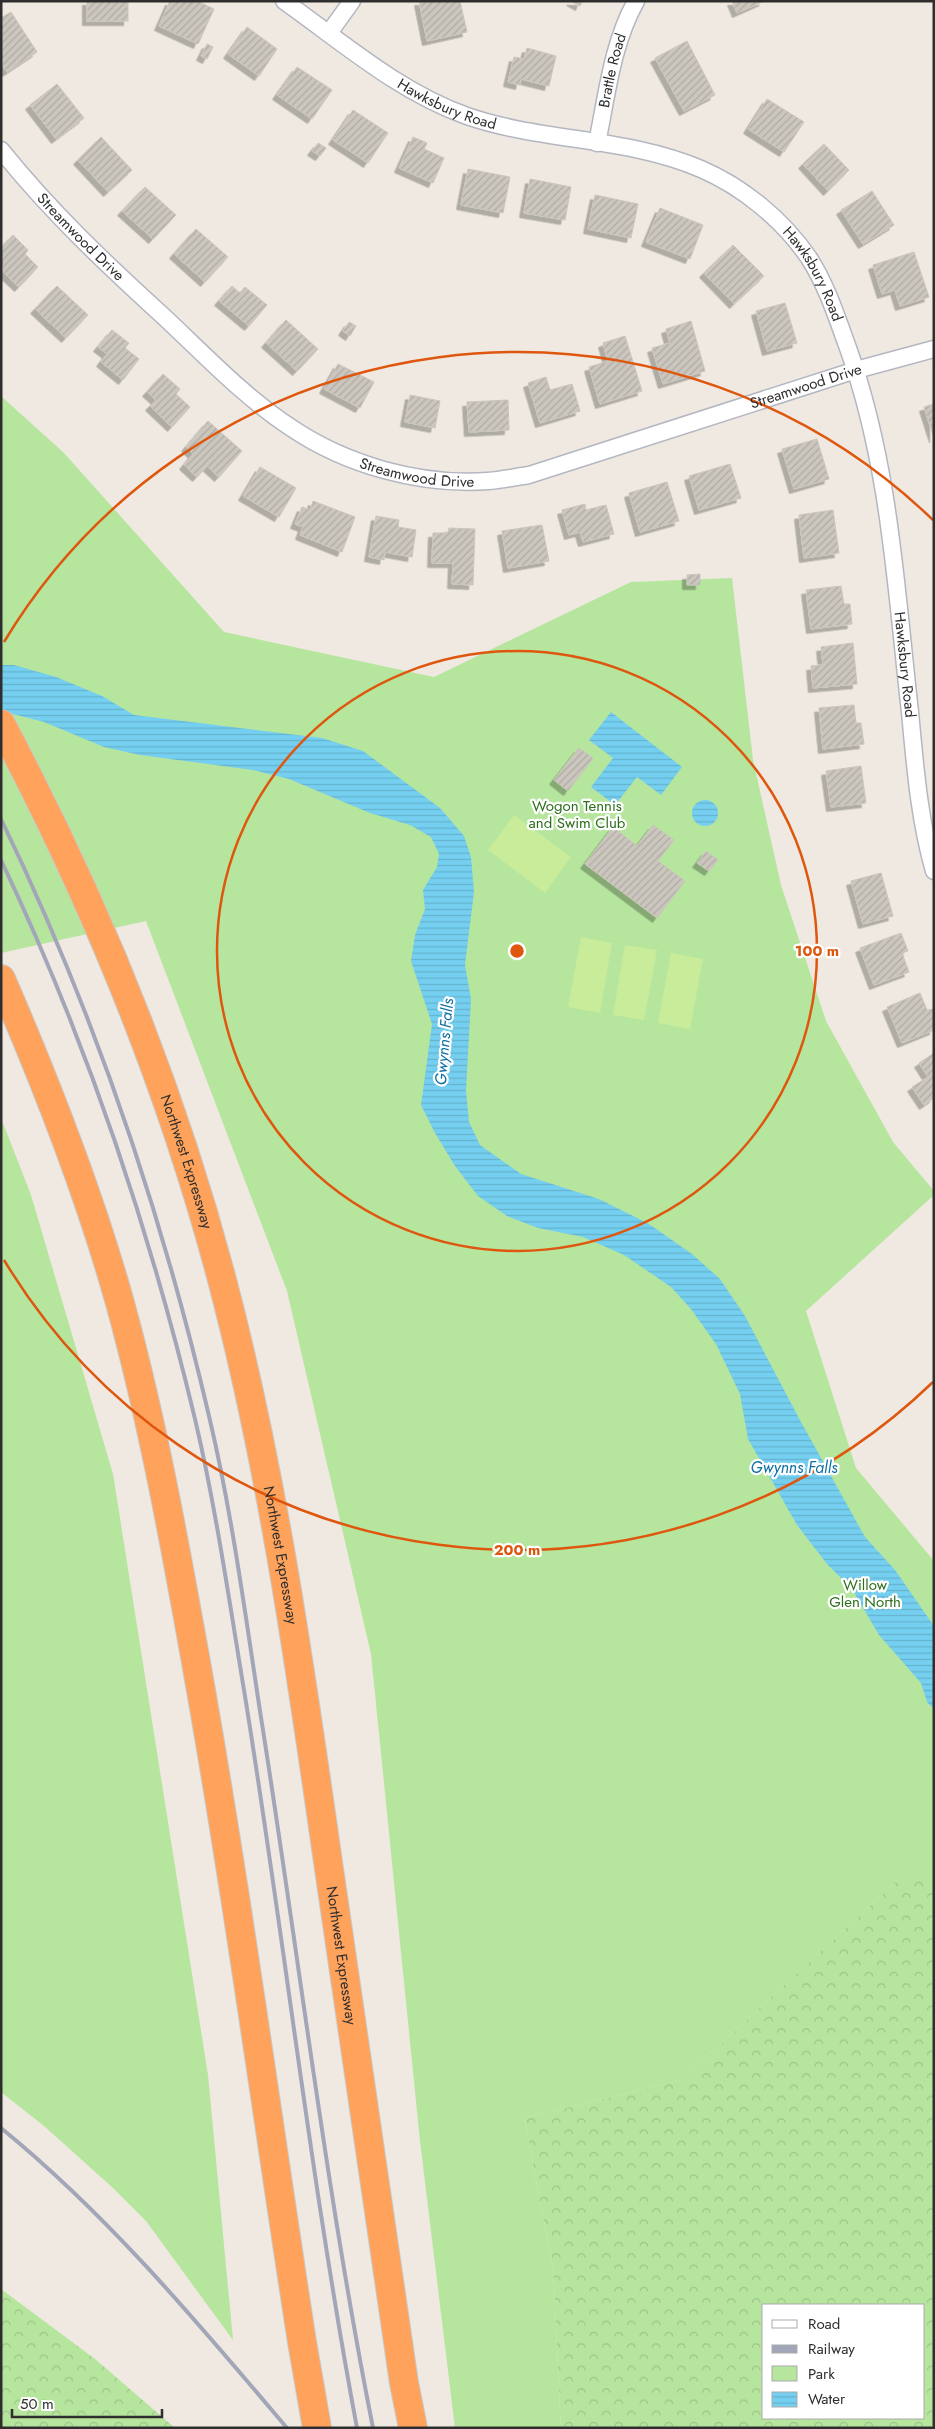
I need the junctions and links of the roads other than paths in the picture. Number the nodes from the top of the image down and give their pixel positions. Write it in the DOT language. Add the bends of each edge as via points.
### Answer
graph roads {
  1 [pos="284,1"];
  2 [pos="352,1"];
  3 [pos="636,1"];
  4 [pos="329,34"];
  5 [pos="597,143"];
  6 [pos="1,150"];
  7 [pos="934,349"];
  8 [pos="856,370"];
  9 [pos="1,724"];
  10 [pos="934,870"];
  11 [pos="1,979"];
  12 [pos="317,2428"];
  13 [pos="413,2428"];
  1 -- 4 [label="street, Hawksbury Road"];
  2 -- 4 [label="street"];
  3 -- 5 [label="street, Brattle Road" via="625,20 616,52"];
  4 -- 5 [label="street, Hawksbury Road" via="405,87 466,115 498,125"];
  5 -- 8 [label="street, Hawksbury Road" via="673,159 695,167 731,184 759,205 787,230 809,259 829,296"];
  6 -- 8 [label="street, Streamwood Drive" via="81,241 250,397 290,427 327,448 367,464 408,475 487,481 529,475"];
  7 -- 8 [label="street, Streamwood Drive"];
  8 -- 10 [label="street, Hawksbury Road" via="889,518 918,787"];
  9 -- 13 [label="highway, Northwest Expressway" via="60,838 106,940 159,1082 220,1274 257,1425 275,1518 315,1774 395,2325"];
  11 -- 12 [label="highway" via="59,1115 87,1198 119,1301 153,1433 218,1788"];
}
